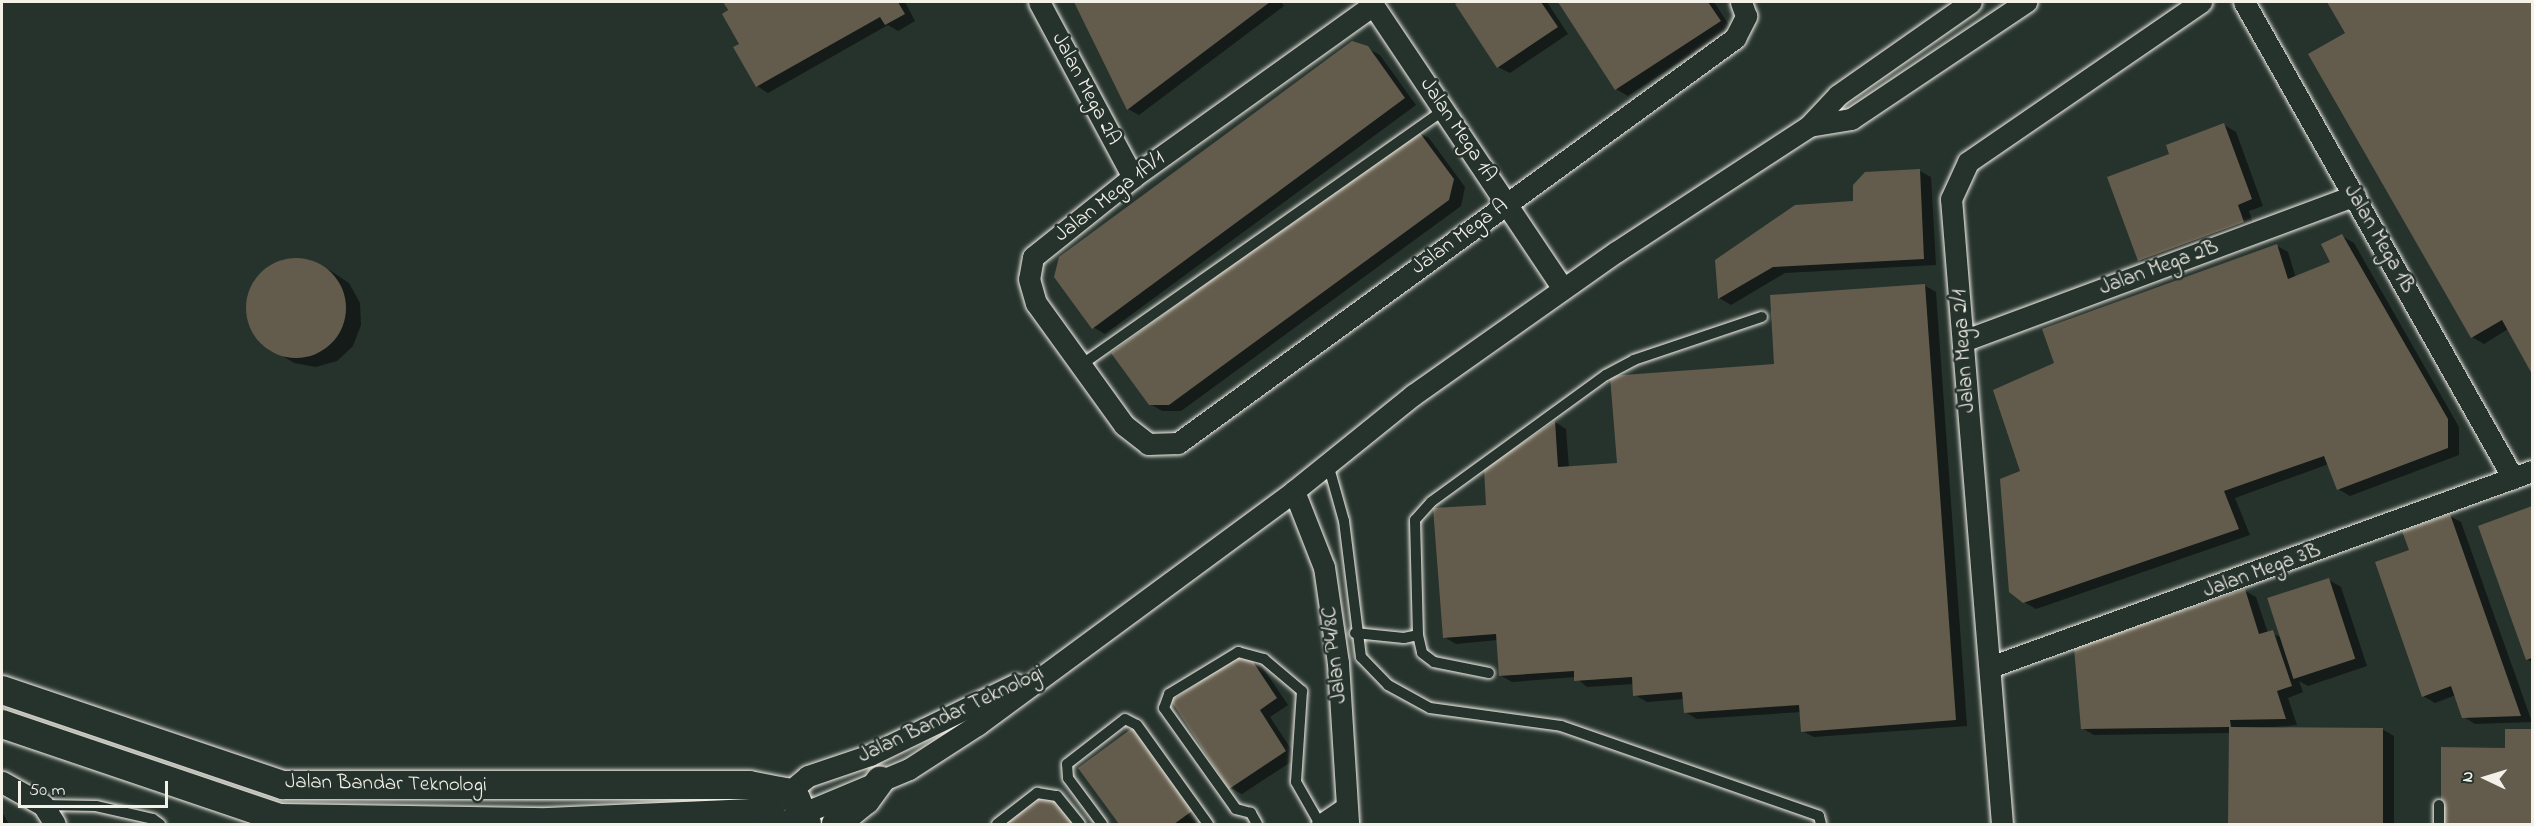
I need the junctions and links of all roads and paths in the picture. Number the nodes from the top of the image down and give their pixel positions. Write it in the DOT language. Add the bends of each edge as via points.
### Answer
graph roads {
  1 [pos="1039,2"];
  2 [pos="1741,2"];
  3 [pos="1971,2"];
  4 [pos="2026,2"];
  5 [pos="2201,2"];
  6 [pos="2244,2"];
  7 [pos="1372,3"];
  8 [pos="1444,110"];
  9 [pos="1809,126"];
  10 [pos="1133,177"];
  11 [pos="2355,195"];
  12 [pos="1507,203"];
  13 [pos="1563,289"];
  14 [pos="1762,317"];
  15 [pos="1963,341"];
  16 [pos="1081,365"];
  17 [pos="1149,444"];
  18 [pos="1328,464"];
  19 [pos="2523,474"];
  20 [pos="1294,491"];
  21 [pos="1355,633"];
  22 [pos="1418,635"];
  23 [pos="1990,667"];
  24 [pos="1052,668"];
  25 [pos="1489,673"];
  26 [pos="2,690"];
  27 [pos="2,724"];
  28 [pos="880,780"];
  29 [pos="2,782"];
  30 [pos="283,785"];
  31 [pos="43,805"];
  32 [pos="2439,805"];
  33 [pos="799,809"];
  34 [pos="1347,816"];
  35 [pos="280,821"];
  36 [pos="774,821"];
  37 [pos="548,823"];
  38 [pos="55,825"];
  39 [pos="160,825"];
  40 [pos="836,825"];
  41 [pos="997,825"];
  42 [pos="1080,825"];
  43 [pos="1102,825"];
  44 [pos="1208,825"];
  45 [pos="1257,825"];
  46 [pos="1321,825"];
  47 [pos="1821,825"];
  48 [pos="2002,825"];
  49 [pos="2439,825"];
  1 -- 10 [label="street, Jalan Mega 2A"];
  2 -- 12 [label="street, Jalan Mega A" via="1746,16 1735,38"];
  3 -- 9 [label="street" via="1838,95"];
  4 -- 9 [label="street" via="1851,119"];
  5 -- 15 [label="street, Jalan Mega 2/1" via="1968,162 1951,199"];
  6 -- 11 [label="street, Jalan Mega 1B"];
  7 -- 8 [label="street, Jalan Mega 1A"];
  7 -- 10 [label="street, Jalan Mega 1A/1"];
  8 -- 12 [label="street, Jalan Mega 1A"];
  8 -- 16 [label="lane"];
  9 -- 13 [label="street"];
  10 -- 16 [label="street, Jalan Mega 1A/1" via="1033,257 1029,279 1036,303"];
  11 -- 15 [label="street, Jalan Mega 2B"];
  11 -- 19 [label="street, Jalan Mega 1B"];
  12 -- 13 [label="street, Jalan Mega 1A"];
  12 -- 17 [label="street, Jalan Mega A" via="1178,443"];
  13 -- 18 [label="street" via="1413,395"];
  14 -- 22 [label="lane" via="1634,360 1606,375 1419,511 1415,520"];
  15 -- 23 [label="street, Jalan Mega 2/1"];
  16 -- 17 [label="street, Jalan Mega 1A/1" via="1124,425"];
  18 -- 20 [label="street"];
  18 -- 21 [label="lane" via="1344,521"];
  19 -- 23 [label="street, Jalan Mega 3B" via="2289,562"];
  20 -- 24 [label="street"];
  20 -- 34 [label="street, Jalan P4/8C" via="1324,567 1338,663"];
  21 -- 22 [label="lane" via="1404,638"];
  21 -- 47 [label="lane" via="1361,657 1388,685 1430,708 1561,726 1819,816"];
  22 -- 25 [label="lane" via="1422,653 1434,662"];
  23 -- 48 [label="street, Jalan Mega 2/1"];
  24 -- 28 [label="street, Jalan Bandar Teknologi" via="909,770"];
  24 -- 33 [label="street, Jalan Bandar Teknologi" via="870,755 808,776"];
  26 -- 30 [label="street, Jalan Bandar Teknologi"];
  27 -- 35 [label="street, Jalan Bandar Teknologi"];
  28 -- 33 [label="street, Jalan Bandar Teknologi"];
  28 -- 40 [label="street" via="866,800"];
  29 -- 31 [label="street"];
  30 -- 33 [label="street, Jalan Bandar Teknologi" via="749,785"];
  30 -- 35 [label="street"];
  31 -- 38 [label="street"];
  31 -- 39 [label="lane" via="96,806 153,819"];
  32 -- 49 [label="lane"];
  33 -- 36 [label="street, Jalan Bandar Teknologi"];
  34 -- 46 [label="street"];
  35 -- 37 [label="street, Jalan Bandar Teknologi"];
  36 -- 37 [label="street, Jalan Bandar Teknologi"];
  41 -- 42 [label="lane" via="1037,793 1057,796"];
  43 -- 44 [label="lane" via="1068,778 1067,764 1125,718 1137,725"];
  45 -- 46 [label="lane" via="1251,813 1236,809 1164,708 1169,694 1238,652 1263,659 1302,691 1296,782"];
}
